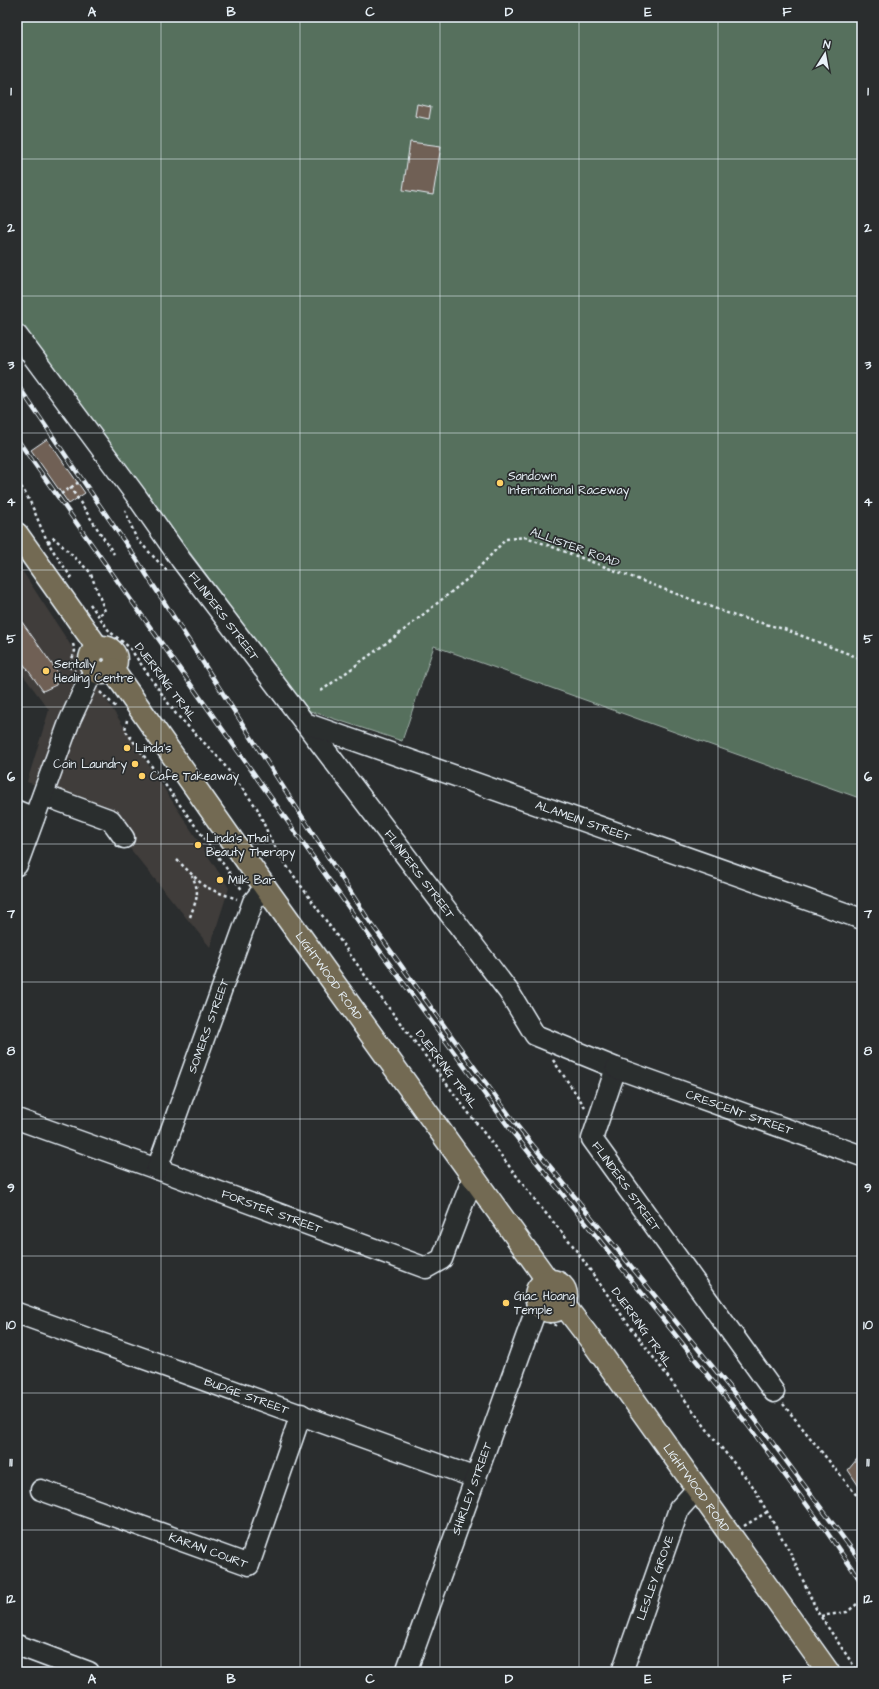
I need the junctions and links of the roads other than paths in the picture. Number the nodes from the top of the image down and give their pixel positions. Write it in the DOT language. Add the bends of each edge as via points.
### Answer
graph roads {
  1 [pos="17,335"];
  2 [pos="17,534"];
  3 [pos="105,670"];
  4 [pos="305,723"];
  5 [pos="43,795"];
  6 [pos="26,814"];
  7 [pos="124,838"];
  8 [pos="17,865"];
  9 [pos="265,887"];
  10 [pos="862,919"];
  11 [pos="616,1068"];
  12 [pos="17,1119"];
  13 [pos="862,1156"];
  14 [pos="157,1169"];
  15 [pos="473,1177"];
  16 [pos="548,1281"];
  17 [pos="539,1305"];
  18 [pos="564,1305"];
  19 [pos="17,1313"];
  20 [pos="774,1392"];
  21 [pos="301,1414"];
  22 [pos="476,1478"];
  23 [pos="698,1489"];
  24 [pos="42,1490"];
  25 [pos="17,1645"];
  26 [pos="89,1672"];
  27 [pos="406,1672"];
  28 [pos="622,1672"];
  29 [pos="828,1672"];
  1 -- 4 [label="street, FLINDERS STREET" via="181,560"];
  2 -- 3 [label="main road, LIGHTWOOD ROAD" via="98,648 91,653 90,662 94,669"];
  3 -- 5 [label="street" via="88,681 70,720"];
  3 -- 9 [label="main road, LIGHTWOOD ROAD"];
  4 -- 10 [label="street, ALAMEIN STREET"];
  4 -- 11 [label="street, FLINDERS STREET" via="509,992 535,1035"];
  5 -- 6 [label="street"];
  5 -- 7 [label="street" via="111,820"];
  6 -- 8 [label="street"];
  9 -- 14 [label="street, SOMERS STREET" via="253,902"];
  9 -- 15 [label="main road, LIGHTWOOD ROAD"];
  11 -- 13 [label="street, CRESCENT STREET"];
  11 -- 20 [label="street, FLINDERS STREET" via="592,1139"];
  12 -- 14 [label="street, FORSTER STREET"];
  14 -- 15 [label="street, FORSTER STREET" via="426,1268 442,1259"];
  15 -- 16 [label="main road, LIGHTWOOD ROAD"];
  16 -- 17 [label="main road" via="537,1291"];
  16 -- 18 [label="main road" via="562,1285 567,1295"];
  17 -- 18 [label="main road" via="552,1311"];
  17 -- 22 [label="street, SHIRLEY STREET"];
  18 -- 23 [label="main road, LIGHTWOOD ROAD"];
  19 -- 21 [label="street, BUDGE STREET"];
  21 -- 22 [label="street, BUDGE STREET"];
  21 -- 24 [label="street, KARAN COURT" via="249,1565"];
  22 -- 27 [label="street, SHIRLEY STREET"];
  23 -- 28 [label="street, LESLEY GROVE" via="679,1509"];
  23 -- 29 [label="main road, LIGHTWOOD ROAD"];
  25 -- 26 [label="street"];
}
